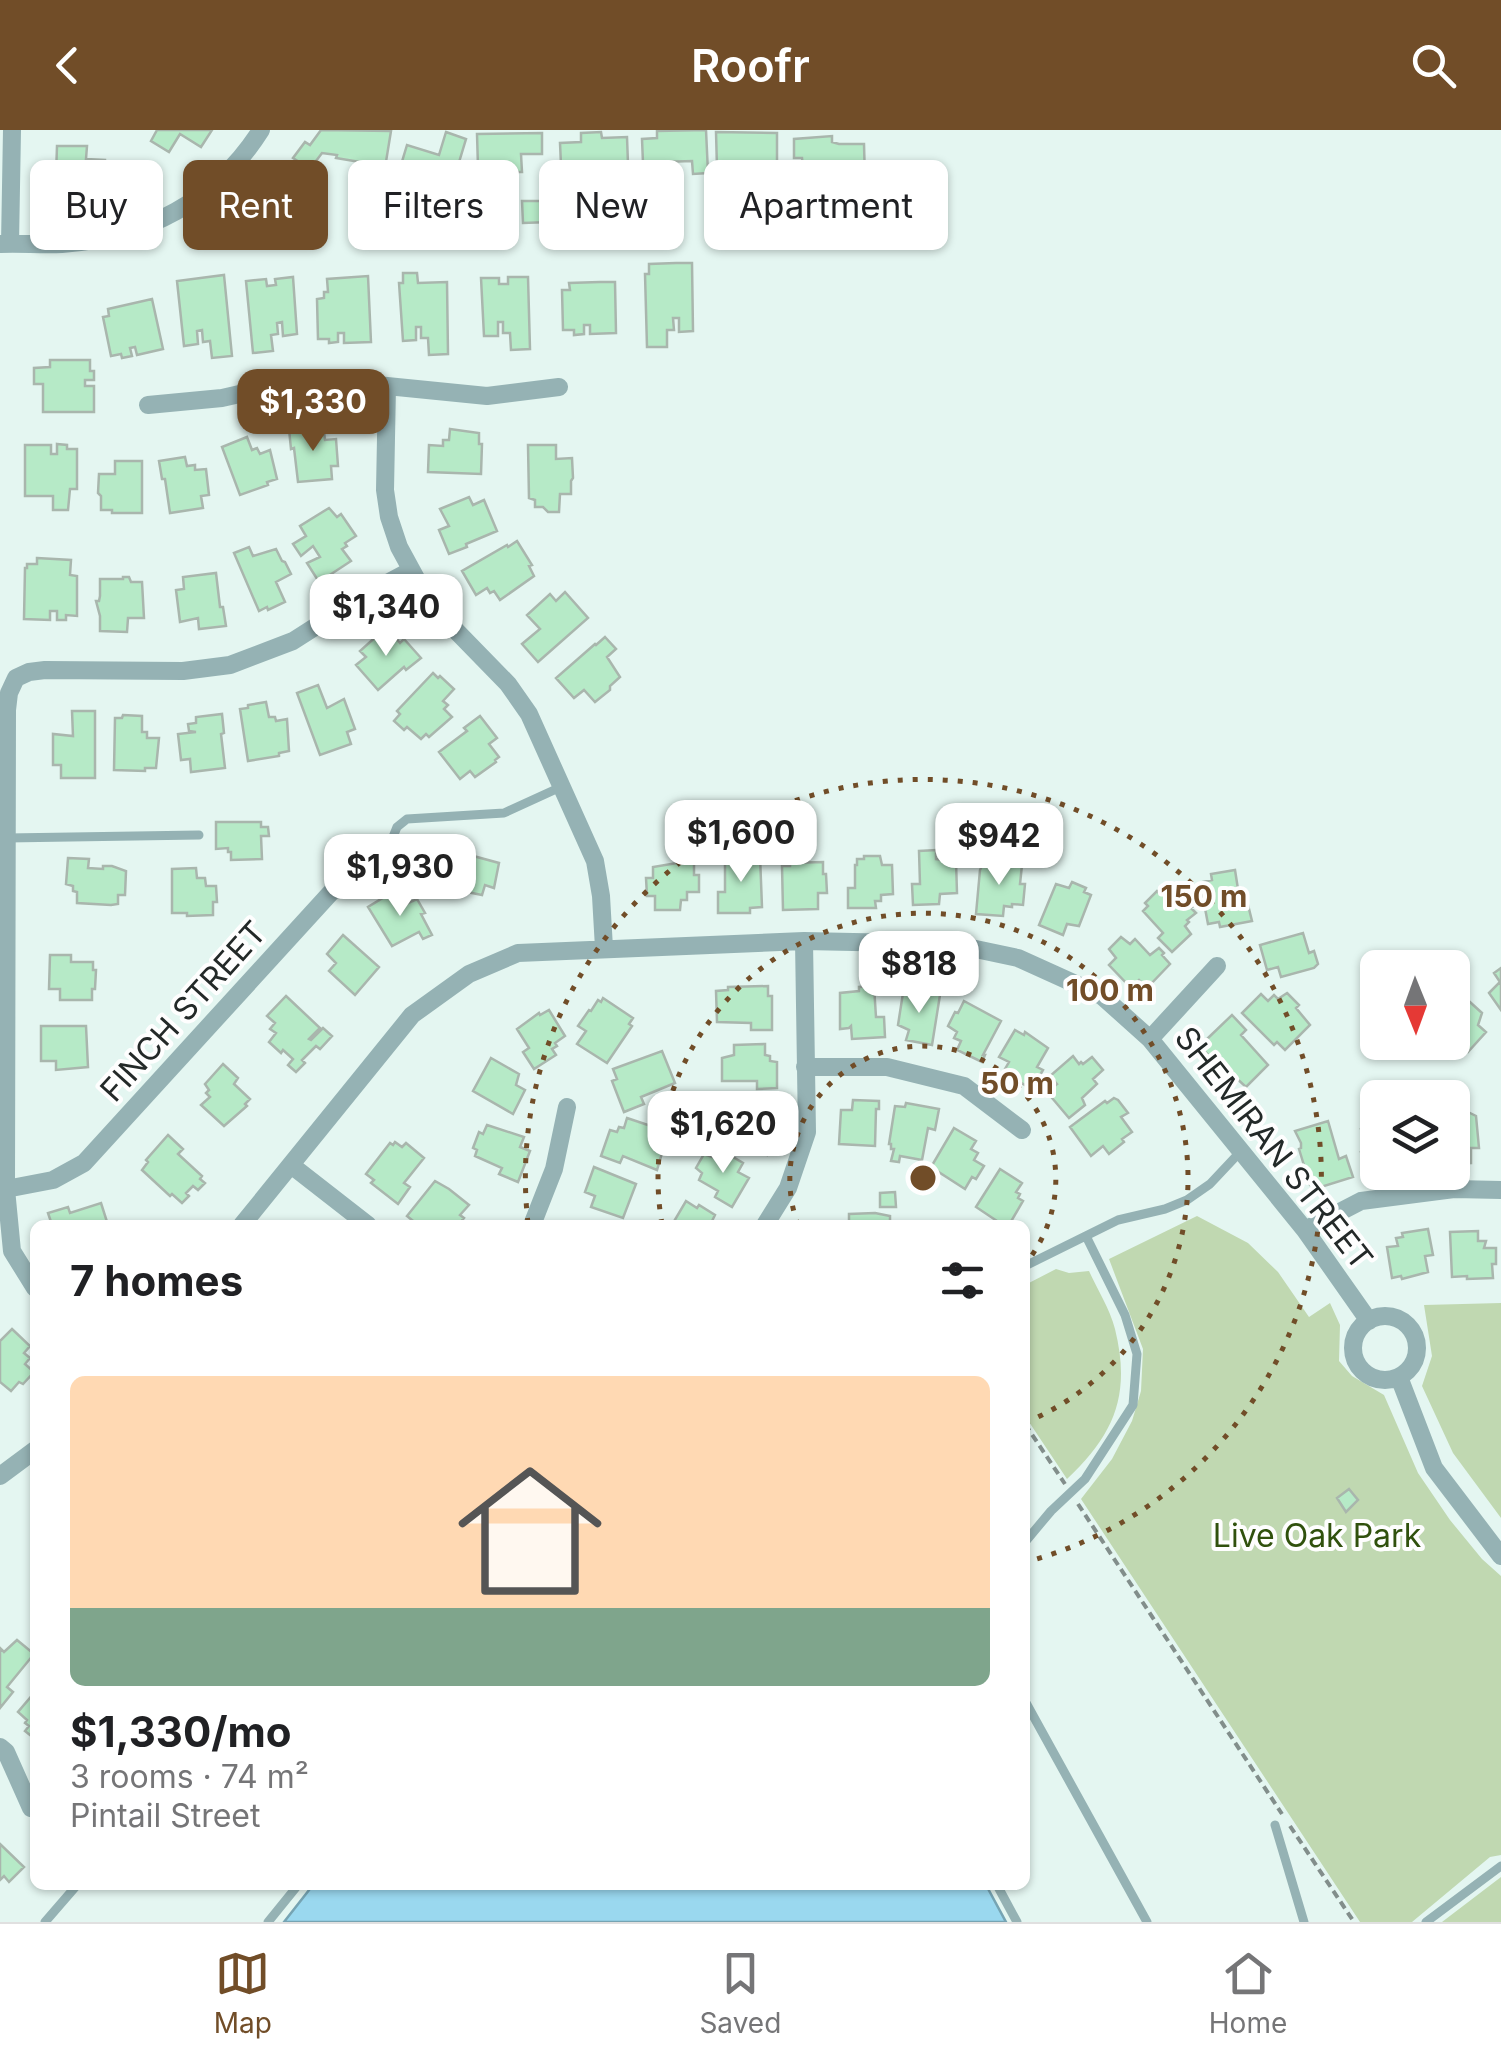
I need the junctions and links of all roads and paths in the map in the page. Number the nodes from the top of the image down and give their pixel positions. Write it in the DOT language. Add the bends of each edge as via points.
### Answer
graph roads {
  1 [pos="12,130"];
  2 [pos="261,130"];
  3 [pos="5,244"];
  4 [pos="387,386"];
  5 [pos="560,388"];
  6 [pos="148,405"];
  7 [pos="410,571"];
  8 [pos="563,786"];
  9 [pos="199,836"];
  10 [pos="7,838"];
  11 [pos="389,847"];
  12 [pos="804,941"];
  13 [pos="604,948"];
  14 [pos="1218,966"];
  15 [pos="1150,1039"];
  16 [pos="805,1067"];
  17 [pos="567,1107"];
  18 [pos="1022,1130"];
  19 [pos="1241,1151"];
  20 [pos="291,1165"];
  21 [pos="6,1189"];
  22 [pos="1501,1190"];
  23 [pos="246,1220"];
  24 [pos="362,1220"];
  25 [pos="534,1220"];
  26 [pos="768,1220"];
  27 [pos="1305,1230"];
  28 [pos="1086,1236"];
  29 [pos="1030,1264"];
  30 [pos="30,1280"];
  31 [pos="1369,1321"];
  32 [pos="1399,1377"];
  33 [pos="1030,1432"];
  34 [pos="30,1454"];
  35 [pos="0,1476"];
  36 [pos="1071,1493"];
  37 [pos="1030,1537"];
  38 [pos="1501,1556"];
  39 [pos="1030,1709"];
  40 [pos="0,1746"];
  41 [pos="30,1803"];
  42 [pos="1276,1824"];
  43 [pos="1501,1866"];
  44 [pos="73,1890"];
  45 [pos="294,1890"];
  46 [pos="1000,1890"];
  47 [pos="45,1922"];
  48 [pos="268,1922"];
  49 [pos="1017,1922"];
  50 [pos="1146,1922"];
  51 [pos="1304,1922"];
  52 [pos="1354,1922"];
  53 [pos="1426,1922"];
  1 -- 3 [label="street"];
  2 -- 3 [label="street" via="219,183 135,231 60,244"];
  4 -- 5 [label="street" via="488,396"];
  4 -- 6 [label="street" via="326,380"];
  4 -- 7 [label="street" via="385,490"];
  7 -- 8 [label="street" via="430,604 530,714"];
  7 -- 10 [label="street" via="293,641 230,664 183,671 45,670 16,678 7,710"];
  8 -- 11 [label="lane" via="504,813 407,818"];
  8 -- 13 [label="street" via="595,862"];
  9 -- 10 [label="lane"];
  10 -- 21 [label="street"];
  11 -- 21 [label="street, FINCH STREET" via="356,865 84,1163 53,1180"];
  12 -- 13 [label="street, SHEMIRAN STREET"];
  12 -- 15 [label="street, SHEMIRAN STREET" via="952,944 1018,958 1102,996"];
  12 -- 16 [label="street"];
  13 -- 20 [label="street, SHEMIRAN STREET" via="518,953 469,974 412,1014"];
  14 -- 15 [label="street"];
  15 -- 19 [label="street, SHEMIRAN STREET"];
  16 -- 18 [label="street" via="888,1068 964,1086"];
  16 -- 26 [label="street" via="807,1132 788,1188"];
  17 -- 25 [label="street"];
  19 -- 27 [label="street, SHEMIRAN STREET"];
  19 -- 28 [label="lane" via="1187,1200"];
  20 -- 23 [label="street, SHEMIRAN STREET"];
  20 -- 24 [label="street"];
  21 -- 30 [label="street" via="12,1251"];
  22 -- 27 [label="street" via="1362,1201"];
  27 -- 31 [label="street, SHEMIRAN STREET"];
  28 -- 29 [label="lane"];
  28 -- 36 [label="lane" via="1138,1354 1133,1405"];
  31 -- 32 [label="street, SHEMIRAN STREET" via="1354,1342 1356,1362 1380,1380"];
  31 -- 32 [label="street, SHEMIRAN STREET" via="1394,1318 1412,1330 1417,1351"];
  32 -- 38 [label="street" via="1434,1468"];
  33 -- 36 [label="path"];
  34 -- 35 [label="street"];
  36 -- 37 [label="lane"];
  36 -- 52 [label="path"];
  39 -- 50 [label="lane"];
  40 -- 41 [label="street"];
  42 -- 51 [label="lane"];
  43 -- 53 [label="lane"];
  44 -- 47 [label="lane"];
  45 -- 48 [label="lane"];
  46 -- 49 [label="lane"];
}
